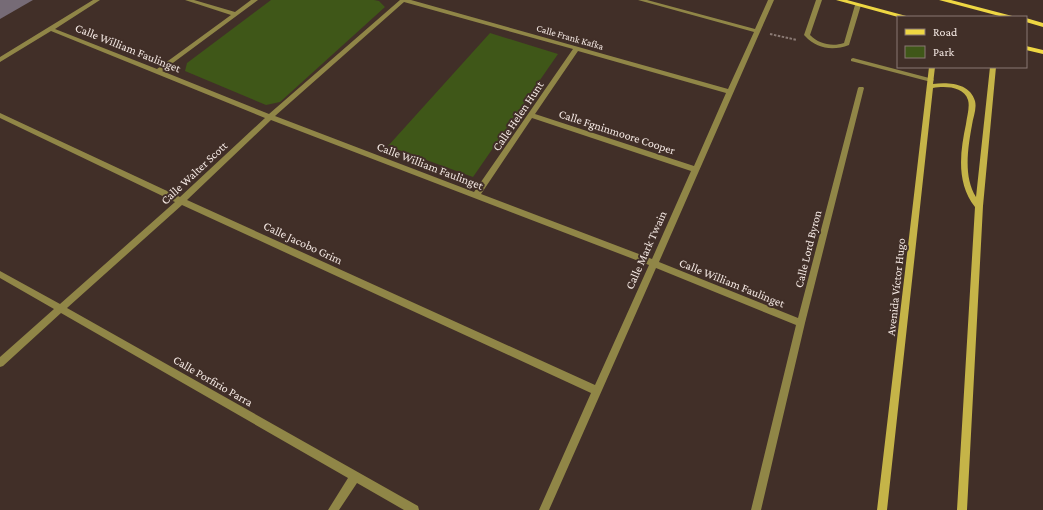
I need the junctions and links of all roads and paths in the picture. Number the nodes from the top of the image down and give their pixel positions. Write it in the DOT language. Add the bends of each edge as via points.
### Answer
graph roads {
  1 [pos="97,0"];
  2 [pos="188,0"];
  3 [pos="255,0"];
  4 [pos="404,0"];
  5 [pos="641,0"];
  6 [pos="771,0"];
  7 [pos="819,0"];
  8 [pos="839,0"];
  9 [pos="942,0"];
  10 [pos="858,5"];
  11 [pos="234,14"];
  12 [pos="902,16"];
  13 [pos="1008,16"];
  14 [pos="1027,20"];
  15 [pos="1043,25"];
  16 [pos="50,29"];
  17 [pos="757,31"];
  18 [pos="811,40"];
  19 [pos="576,48"];
  20 [pos="1027,48"];
  21 [pos="1043,52"];
  22 [pos="0,60"];
  23 [pos="853,60"];
  24 [pos="932,68"];
  25 [pos="993,68"];
  26 [pos="157,72"];
  27 [pos="931,83"];
  28 [pos="861,88"];
  29 [pos="730,92"];
  30 [pos="0,114"];
  31 [pos="532,116"];
  32 [pos="270,118"];
  33 [pos="695,169"];
  34 [pos="476,195"];
  35 [pos="181,201"];
  36 [pos="979,206"];
  37 [pos="654,263"];
  38 [pos="0,274"];
  39 [pos="60,308"];
  40 [pos="801,323"];
  41 [pos="0,363"];
  42 [pos="597,391"];
  43 [pos="356,476"];
  44 [pos="333,510"];
  45 [pos="414,510"];
  46 [pos="544,510"];
  47 [pos="756,510"];
  48 [pos="882,510"];
  49 [pos="962,510"];
  1 -- 16 [label="street"];
  2 -- 11 [label="street"];
  3 -- 11 [label="street"];
  4 -- 19 [label="street, Calle Frank Kafka"];
  4 -- 32 [label="street, Calle Walter Scott"];
  5 -- 17 [label="street"];
  6 -- 17 [label="street, Calle Mark Twain"];
  7 -- 18 [label="street" via="807,35"];
  8 -- 10 [label="main road"];
  9 -- 13 [label="main road"];
  10 -- 12 [label="main road"];
  10 -- 18 [label="street" via="847,44 839,48 824,46"];
  11 -- 26 [label="street"];
  14 -- 15 [label="main road"];
  16 -- 22 [label="street"];
  16 -- 26 [label="street, Calle William Faulinget"];
  17 -- 18 [label="path" via="798,40"];
  17 -- 29 [label="street, Calle Mark Twain"];
  19 -- 29 [label="street, Calle Frank Kafka"];
  19 -- 31 [label="street, Calle Helen Hunt"];
  20 -- 21 [label="main road"];
  23 -- 27 [label="street"];
  24 -- 27 [label="street, Avenida Víctor Hugo"];
  25 -- 36 [label="street"];
  26 -- 32 [label="street, Calle William Faulinget"];
  27 -- 36 [label="street" via="958,88 971,98 964,169 970,194"];
  27 -- 48 [label="street, Avenida Víctor Hugo"];
  28 -- 40 [label="street, Calle Lord Byron"];
  29 -- 33 [label="street, Calle Mark Twain"];
  30 -- 35 [label="street, Calle Jacobo Grim"];
  31 -- 33 [label="street, Calle Fgninmoore Cooper"];
  31 -- 34 [label="street, Calle Helen Hunt"];
  32 -- 34 [label="street, Calle William Faulinget"];
  32 -- 35 [label="street, Calle Walter Scott"];
  33 -- 37 [label="street, Calle Mark Twain"];
  34 -- 37 [label="street, Calle William Faulinget"];
  35 -- 39 [label="street, Calle Walter Scott"];
  35 -- 42 [label="street, Calle Jacobo Grim"];
  36 -- 49 [label="street"];
  37 -- 40 [label="street, Calle William Faulinget"];
  37 -- 42 [label="street, Calle Mark Twain"];
  38 -- 39 [label="street, Calle Porfirio Parra"];
  39 -- 41 [label="street, Calle Walter Scott"];
  39 -- 43 [label="street, Calle Porfirio Parra"];
  40 -- 47 [label="street, Calle Lord Byron"];
  42 -- 46 [label="street, Calle Mark Twain"];
  43 -- 44 [label="street"];
  43 -- 45 [label="street, Calle Porfirio Parra"];
}
